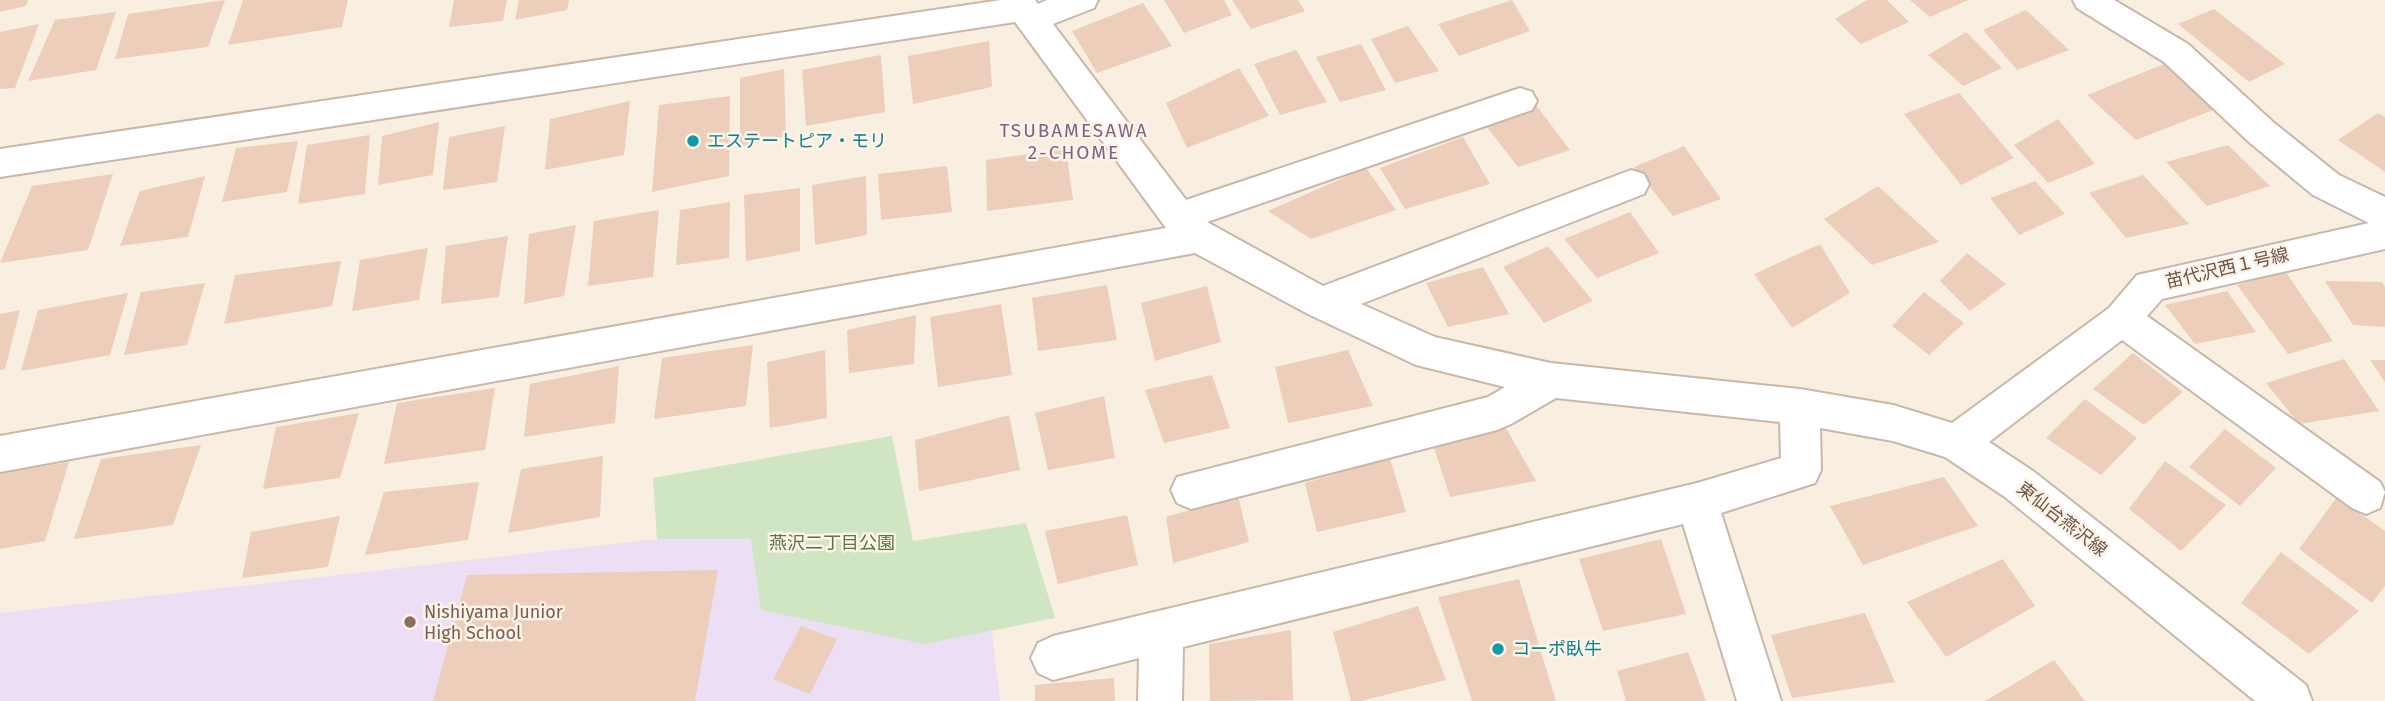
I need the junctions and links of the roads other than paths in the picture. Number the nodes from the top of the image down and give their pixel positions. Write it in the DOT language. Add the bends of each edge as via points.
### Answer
graph roads {
  1 [pos="1082,0"];
  2 [pos="2089,0"];
  3 [pos="1024,10"];
  4 [pos="1520,101"];
  5 [pos="0,163"];
  6 [pos="1631,184"];
  7 [pos="2385,214"];
  8 [pos="1189,227"];
  9 [pos="2385,234"];
  10 [pos="1321,303"];
  11 [pos="2122,319"];
  12 [pos="1551,380"];
  13 [pos="1800,407"];
  14 [pos="1957,443"];
  15 [pos="0,454"];
  16 [pos="1191,490"];
  17 [pos="2366,495"];
  18 [pos="1697,502"];
  19 [pos="1162,632"];
  20 [pos="1053,658"];
  21 [pos="1160,701"];
  22 [pos="1759,701"];
  23 [pos="2290,701"];
  1 -- 3 [label="street"];
  2 -- 7 [label="street" via="2176,52 2326,185"];
  3 -- 5 [label="street"];
  3 -- 8 [label="street"];
  4 -- 8 [label="street"];
  6 -- 10 [label="street"];
  8 -- 10 [label="street, 東仙台燕沢線"];
  8 -- 15 [label="street"];
  9 -- 11 [label="street, 苗代沢西１号線" via="2150,286"];
  10 -- 12 [label="street, 東仙台燕沢線" via="1430,353"];
  11 -- 14 [label="street, 苗代沢西１号線"];
  11 -- 17 [label="street"];
  12 -- 13 [label="street, 東仙台燕沢線"];
  12 -- 16 [label="street" via="1497,412"];
  13 -- 14 [label="street, 東仙台燕沢線" via="1893,423"];
  13 -- 18 [label="street" via="1801,470"];
  14 -- 23 [label="street, 東仙台燕沢線" via="2019,484"];
  18 -- 19 [label="street"];
  18 -- 22 [label="street"];
  19 -- 20 [label="street"];
  19 -- 21 [label="street"];
}
